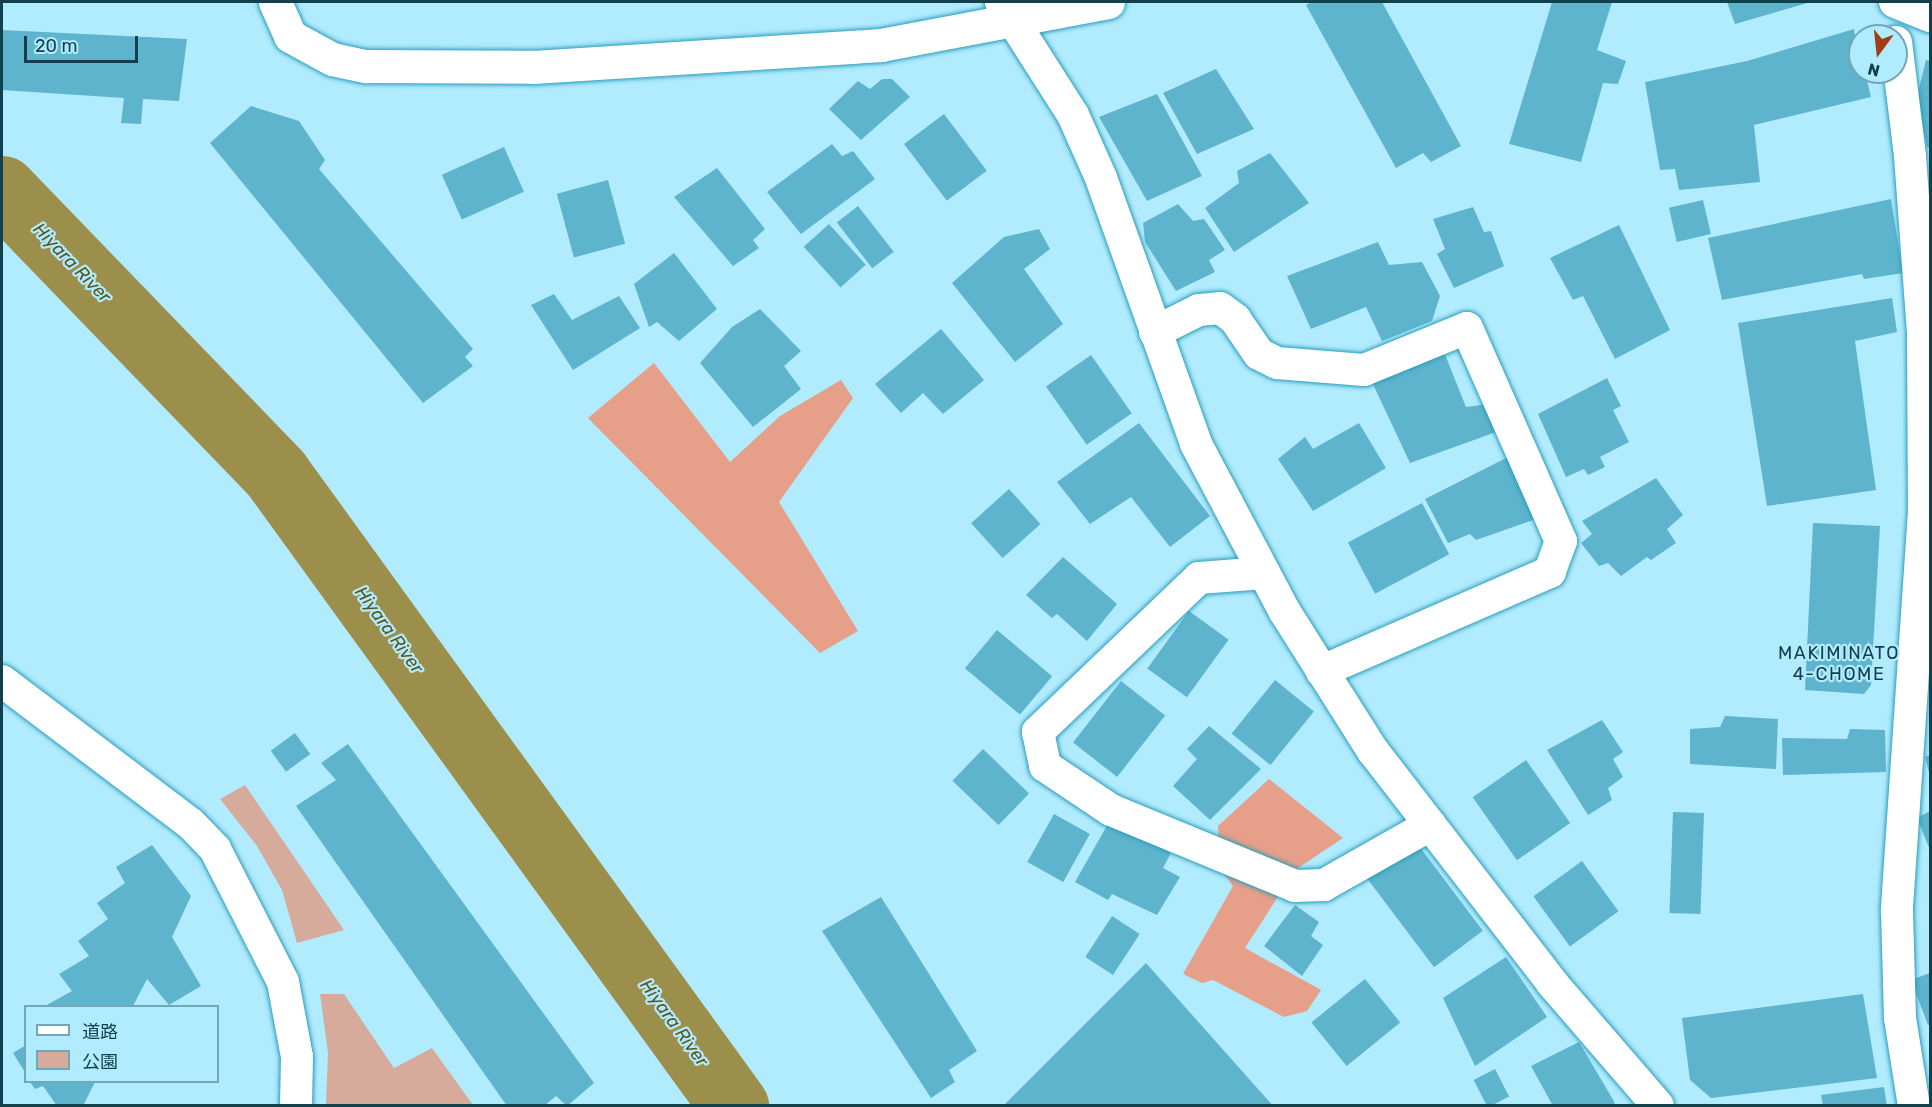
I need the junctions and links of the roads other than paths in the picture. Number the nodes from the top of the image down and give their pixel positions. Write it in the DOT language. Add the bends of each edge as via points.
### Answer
graph roads {
  1 [pos="274,2"];
  2 [pos="1108,2"];
  3 [pos="1893,2"];
  4 [pos="1008,11"];
  5 [pos="1930,16"];
  6 [pos="1894,24"];
  7 [pos="1901,84"];
  8 [pos="1155,332"];
  9 [pos="1264,573"];
  10 [pos="1322,671"];
  11 [pos="1921,672"];
  12 [pos="2,681"];
  13 [pos="1430,825"];
  14 [pos="296,1106"];
  15 [pos="1658,1106"];
  16 [pos="1914,1106"];
  1 -- 4 [label="main road" via="290,36 304,47 332,59 366,66 533,68 881,45"];
  2 -- 4 [label="main road"];
  3 -- 5 [label="street"];
  3 -- 6 [label="street"];
  4 -- 8 [label="street" via="1073,115 1101,178"];
  7 -- 11 [label="street" via="1923,332"];
  8 -- 9 [label="street" via="1196,444"];
  8 -- 10 [label="street" via="1199,310 1220,308 1235,319 1259,354 1277,363 1364,370 1467,327 1561,541 1550,572"];
  9 -- 10 [label="street"];
  9 -- 13 [label="street" via="1200,578 1038,732 1046,766 1111,810 1295,886 1324,885"];
  10 -- 13 [label="street" via="1373,751"];
  11 -- 16 [label="street" via="1898,911 1900,1018"];
  12 -- 14 [label="street" via="191,824 215,849 283,982 297,1057"];
  13 -- 15 [label="street" via="1552,982"];
}
